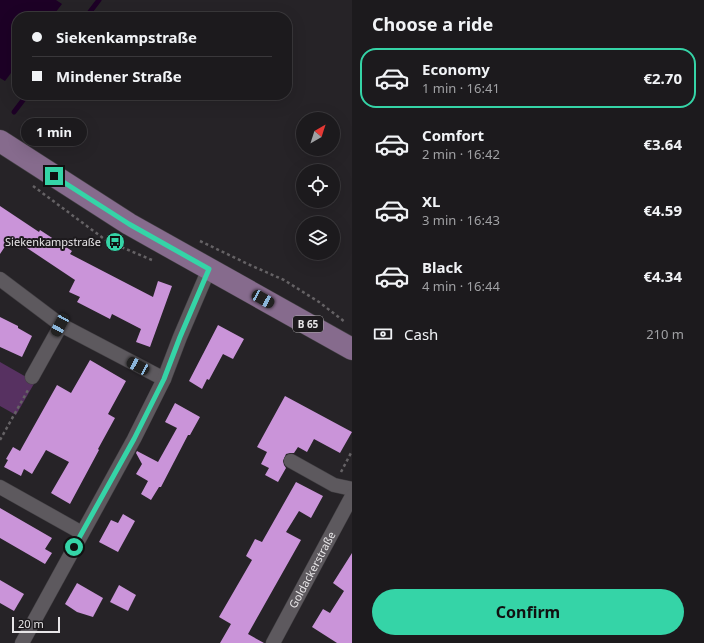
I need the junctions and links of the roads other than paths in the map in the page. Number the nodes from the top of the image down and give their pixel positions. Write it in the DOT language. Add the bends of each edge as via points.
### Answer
graph roads {
  1 [pos="0,141"];
  2 [pos="209,269"];
  3 [pos="0,279"];
  4 [pos="60,325"];
  5 [pos="352,349"];
  6 [pos="32,377"];
  7 [pos="164,379"];
  8 [pos="291,461"];
  9 [pos="0,486"];
  10 [pos="352,489"];
  11 [pos="352,496"];
  12 [pos="82,533"];
  13 [pos="22,643"];
  14 [pos="273,643"];
  1 -- 2 [label="main road, B 65" via="129,224"];
  2 -- 5 [label="main road, B 65"];
  2 -- 7 [label="street"];
  3 -- 4 [label="street"];
  4 -- 6 [label="street"];
  4 -- 7 [label="street"];
  7 -- 12 [label="street"];
  8 -- 10 [label="street" via="334,485"];
  9 -- 12 [label="street"];
  11 -- 14 [label="street, Goldackerstraße"];
  12 -- 13 [label="street"];
}
